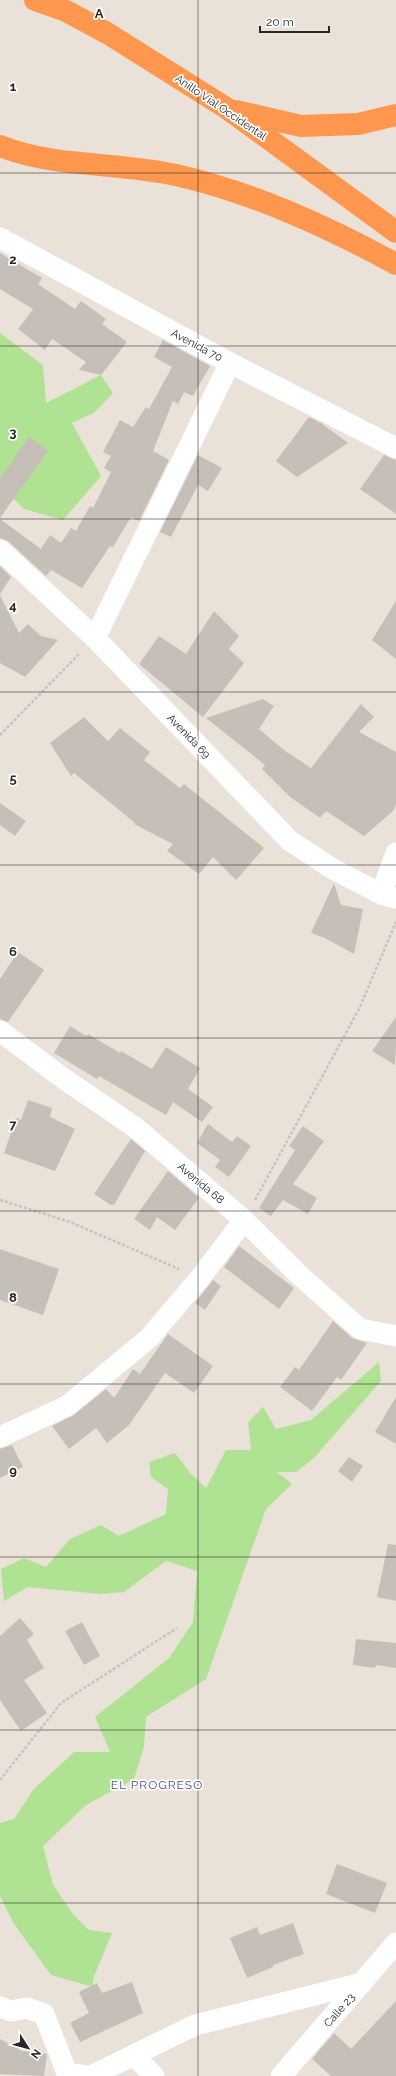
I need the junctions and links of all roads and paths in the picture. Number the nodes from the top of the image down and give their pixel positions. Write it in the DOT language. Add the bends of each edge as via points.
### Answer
graph roads {
  1 [pos="35,0"];
  2 [pos="228,109"];
  3 [pos="396,115"];
  4 [pos="0,146"];
  5 [pos="396,232"];
  6 [pos="0,238"];
  7 [pos="396,264"];
  8 [pos="230,363"];
  9 [pos="396,448"];
  10 [pos="0,550"];
  11 [pos="95,638"];
  12 [pos="0,734"];
  13 [pos="396,853"];
  14 [pos="389,896"];
  15 [pos="396,922"];
  16 [pos="0,1031"];
  17 [pos="0,1200"];
  18 [pos="244,1220"];
  19 [pos="200,1278"];
  20 [pos="396,1336"];
  21 [pos="0,1437"];
  22 [pos="177,1628"];
  23 [pos="0,1780"];
  24 [pos="396,1943"];
  25 [pos="362,1983"];
  26 [pos="0,2007"];
  27 [pos="134,2055"];
  28 [pos="87,2076"];
  29 [pos="90,2076"];
  30 [pos="154,2076"];
  31 [pos="281,2076"];
  1 -- 2 [label="highway, Anillo Vial Occidental" via="66,11 107,33"];
  2 -- 3 [label="highway" via="301,126 358,124"];
  2 -- 5 [label="highway, Anillo Vial Occidental"];
  4 -- 7 [label="highway" via="45,158 174,175 228,189 326,227"];
  6 -- 8 [label="street, Avenida 70"];
  8 -- 9 [label="street, Avenida 70"];
  8 -- 11 [label="street"];
  10 -- 11 [label="street, Avenida 69"];
  11 -- 12 [label="path"];
  11 -- 14 [label="street, Avenida 69" via="290,841 333,869"];
  13 -- 14 [label="street"];
  15 -- 18 [label="path" via="359,1009"];
  16 -- 18 [label="street, Avenida 68" via="136,1128"];
  17 -- 19 [label="path" via="70,1222"];
  18 -- 19 [label="street"];
  18 -- 20 [label="street, Avenida 68" via="297,1273 360,1329"];
  19 -- 21 [label="street" via="149,1338 67,1406"];
  22 -- 23 [label="path" via="61,1703"];
  24 -- 25 [label="street, Calle 23"];
  25 -- 27 [label="street" via="195,2025"];
  25 -- 31 [label="street, Calle 23"];
  26 -- 28 [label="street" via="11,2011 27,2008 44,2014 67,2073"];
  27 -- 29 [label="street"];
  27 -- 30 [label="street"];
}
